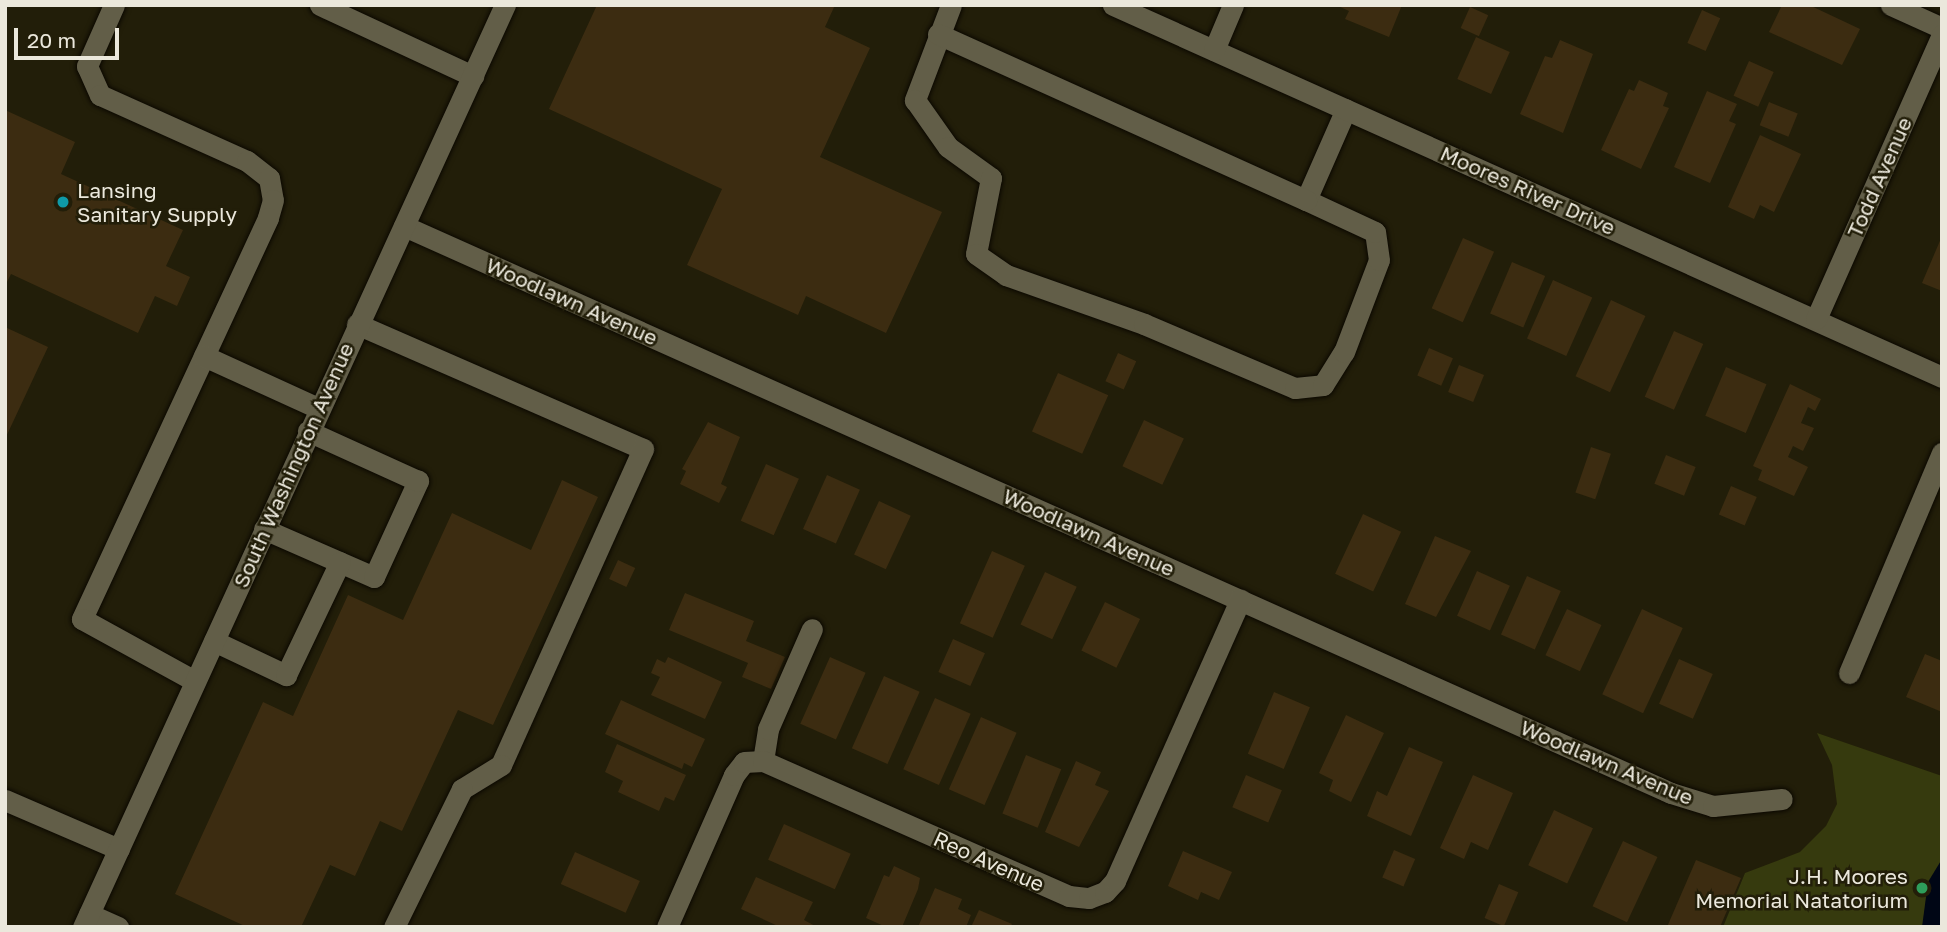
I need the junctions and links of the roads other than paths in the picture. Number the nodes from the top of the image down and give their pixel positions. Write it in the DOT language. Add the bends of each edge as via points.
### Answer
graph roads {
  1 [pos="114,5"];
  2 [pos="320,5"];
  3 [pos="505,5"];
  4 [pos="951,5"];
  5 [pos="1113,5"];
  6 [pos="1233,5"];
  7 [pos="1891,5"];
  8 [pos="1942,28"];
  9 [pos="938,34"];
  10 [pos="1942,35"];
  11 [pos="1214,50"];
  12 [pos="473,76"];
  13 [pos="1346,109"];
  14 [pos="1306,200"];
  15 [pos="404,226"];
  16 [pos="1816,319"];
  17 [pos="357,324"];
  18 [pos="205,356"];
  19 [pos="1942,377"];
  20 [pos="318,408"];
  21 [pos="308,430"];
  22 [pos="1942,453"];
  23 [pos="264,529"];
  24 [pos="340,562"];
  25 [pos="1240,600"];
  26 [pos="812,629"];
  27 [pos="214,641"];
  28 [pos="1849,673"];
  29 [pos="195,681"];
  30 [pos="763,761"];
  31 [pos="1782,799"];
  32 [pos="5,800"];
  33 [pos="118,849"];
  34 [pos="86,920"];
  35 [pos="118,927"];
  36 [pos="394,927"];
  37 [pos="667,927"];
  1 -- 18 [label="street" via="88,66 100,94 247,161 269,178 272,200 268,218"];
  2 -- 12 [label="street"];
  3 -- 12 [label="street, South Washington Avenue"];
  4 -- 9 [label="street"];
  5 -- 11 [label="street, Moores River Drive"];
  6 -- 11 [label="street"];
  7 -- 8 [label="street"];
  9 -- 14 [label="street"];
  9 -- 14 [label="street" via="915,100 948,147 991,178 976,254 1006,275 1144,324 1295,388 1323,385 1344,352 1379,260 1374,232"];
  10 -- 16 [label="street, Todd Avenue"];
  11 -- 13 [label="street, Moores River Drive"];
  12 -- 15 [label="street, South Washington Avenue"];
  13 -- 14 [label="street"];
  13 -- 16 [label="street, Moores River Drive"];
  15 -- 17 [label="street, South Washington Avenue"];
  15 -- 25 [label="street, Woodlawn Avenue"];
  16 -- 19 [label="street, Moores River Drive"];
  17 -- 20 [label="street, South Washington Avenue"];
  17 -- 36 [label="street" via="643,449 501,765 463,789"];
  18 -- 20 [label="street"];
  18 -- 29 [label="street" via="82,619"];
  20 -- 21 [label="street, South Washington Avenue"];
  21 -- 23 [label="street, South Washington Avenue"];
  21 -- 24 [label="street" via="418,481 374,577"];
  22 -- 28 [label="street"];
  23 -- 24 [label="street"];
  23 -- 27 [label="street, South Washington Avenue"];
  24 -- 27 [label="street" via="286,675"];
  25 -- 30 [label="street, Reo Avenue" via="1115,881 1105,892 1089,898 1069,896"];
  25 -- 31 [label="street, Woodlawn Avenue" via="1671,793 1713,806"];
  26 -- 30 [label="street" via="768,729"];
  27 -- 29 [label="street, South Washington Avenue"];
  29 -- 33 [label="street, South Washington Avenue"];
  30 -- 37 [label="street" via="744,762 734,775"];
  32 -- 33 [label="street"];
  33 -- 34 [label="street, South Washington Avenue"];
  34 -- 35 [label="street"];
}
